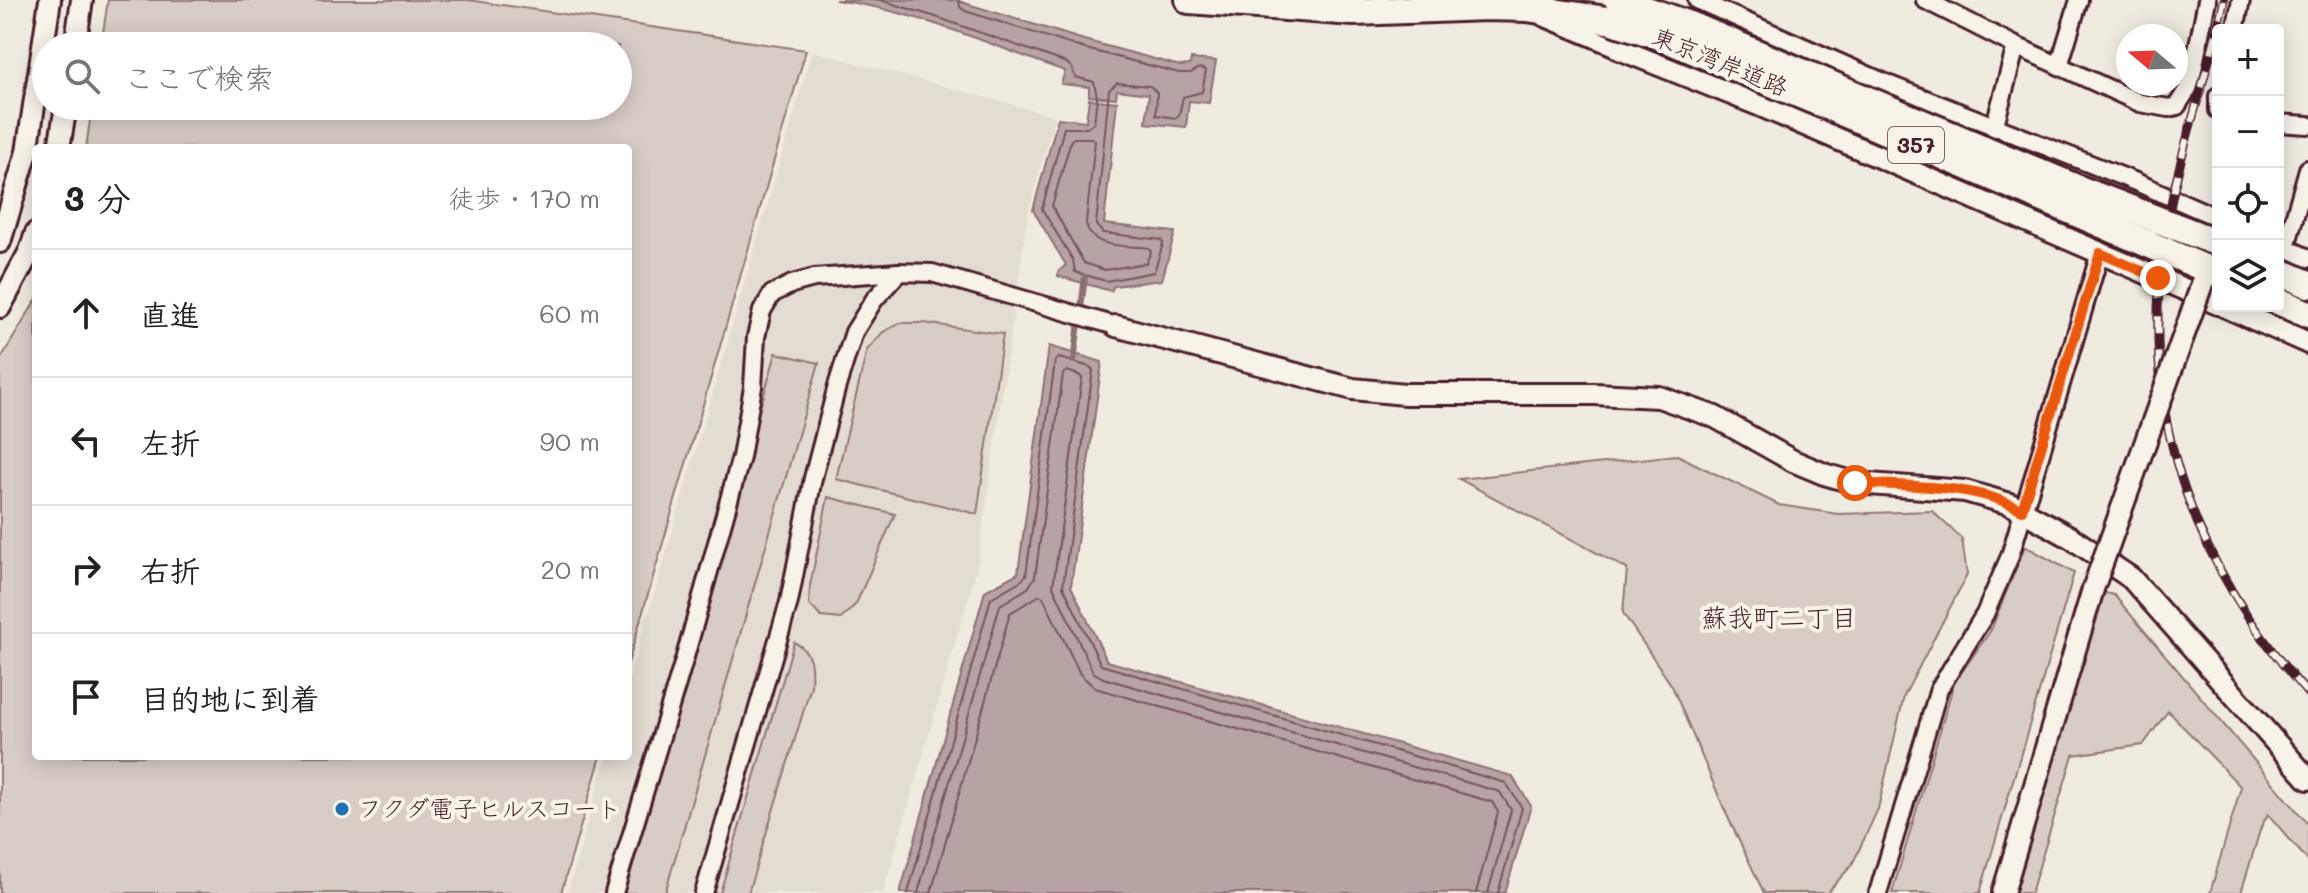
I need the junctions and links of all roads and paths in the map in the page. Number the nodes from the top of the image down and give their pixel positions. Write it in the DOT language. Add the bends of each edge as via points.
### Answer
graph roads {
  1 [pos="50,0"];
  2 [pos="82,0"];
  3 [pos="1189,0"];
  4 [pos="1697,0"];
  5 [pos="1925,0"];
  6 [pos="2079,0"];
  7 [pos="2207,0"];
  8 [pos="2241,0"];
  9 [pos="1520,4"];
  10 [pos="1616,7"];
  11 [pos="2236,24"];
  12 [pos="45,32"];
  13 [pos="77,32"];
  14 [pos="2016,46"];
  15 [pos="1619,49"];
  16 [pos="2059,66"];
  17 [pos="32,119"];
  18 [pos="64,120"];
  19 [pos="2284,123"];
  20 [pos="2308,125"];
  21 [pos="1994,128"];
  22 [pos="60,144"];
  23 [pos="2308,169"];
  24 [pos="2212,231"];
  25 [pos="2212,233"];
  26 [pos="0,242"];
  27 [pos="32,245"];
  28 [pos="2284,245"];
  29 [pos="2100,253"];
  30 [pos="2284,254"];
  31 [pos="2284,257"];
  32 [pos="2308,258"];
  33 [pos="899,272"];
  34 [pos="2212,272"];
  35 [pos="2212,275"];
  36 [pos="2308,284"];
  37 [pos="2212,301"];
  38 [pos="2284,304"];
  39 [pos="0,307"];
  40 [pos="2238,312"];
  41 [pos="2308,314"];
  42 [pos="1116,326"];
  43 [pos="2308,343"];
  44 [pos="2022,510"];
  45 [pos="2308,779"];
  46 [pos="614,893"];
  47 [pos="704,893"];
  48 [pos="1878,893"];
  49 [pos="2003,893"];
  1 -- 12 [label="street"];
  2 -- 13 [label="street"];
  3 -- 9 [label="highway, 東京湾岸道路 / 357" via="1354,12"];
  4 -- 21 [label="street"];
  5 -- 14 [label="street"];
  6 -- 16 [label="street"];
  7 -- 16 [label="street" via="2190,85 2177,106 2140,103"];
  8 -- 11 [label="street"];
  9 -- 10 [label="highway, 東京湾岸道路 / 357"];
  9 -- 15 [label="street"];
  10 -- 25 [label="highway, 東京湾岸道路 / 357, bridge" via="1690,25 2060,181"];
  10 -- 34 [label="highway, 東京湾岸道路 / 357, bridge" via="1654,34"];
  14 -- 16 [label="street"];
  14 -- 21 [label="street"];
  15 -- 29 [label="street"];
  17 -- 26 [label="street"];
  18 -- 22 [label="street"];
  19 -- 20 [label="street"];
  21 -- 24 [label="street" via="2136,182"];
  23 -- 28 [label="street"];
  27 -- 39 [label="street"];
  29 -- 37 [label="street"];
  29 -- 44 [label="street"];
  30 -- 32 [label="street"];
  31 -- 36 [label="highway"];
  33 -- 42 [label="street" via="932,273"];
  33 -- 46 [label="street" via="792,284 772,294 762,311 741,457"];
  33 -- 47 [label="street" via="854,332 837,386 789,602"];
  35 -- 49 [label="street, bridge" via="2093,589"];
  38 -- 41 [label="highway"];
  40 -- 43 [label="street"];
  42 -- 44 [label="street" via="1353,389 1659,397 1715,417 1824,474 1855,483 1965,491"];
  44 -- 45 [label="street" via="2131,578"];
  44 -- 48 [label="street" via="2010,556 1985,614 1939,689"];
}
